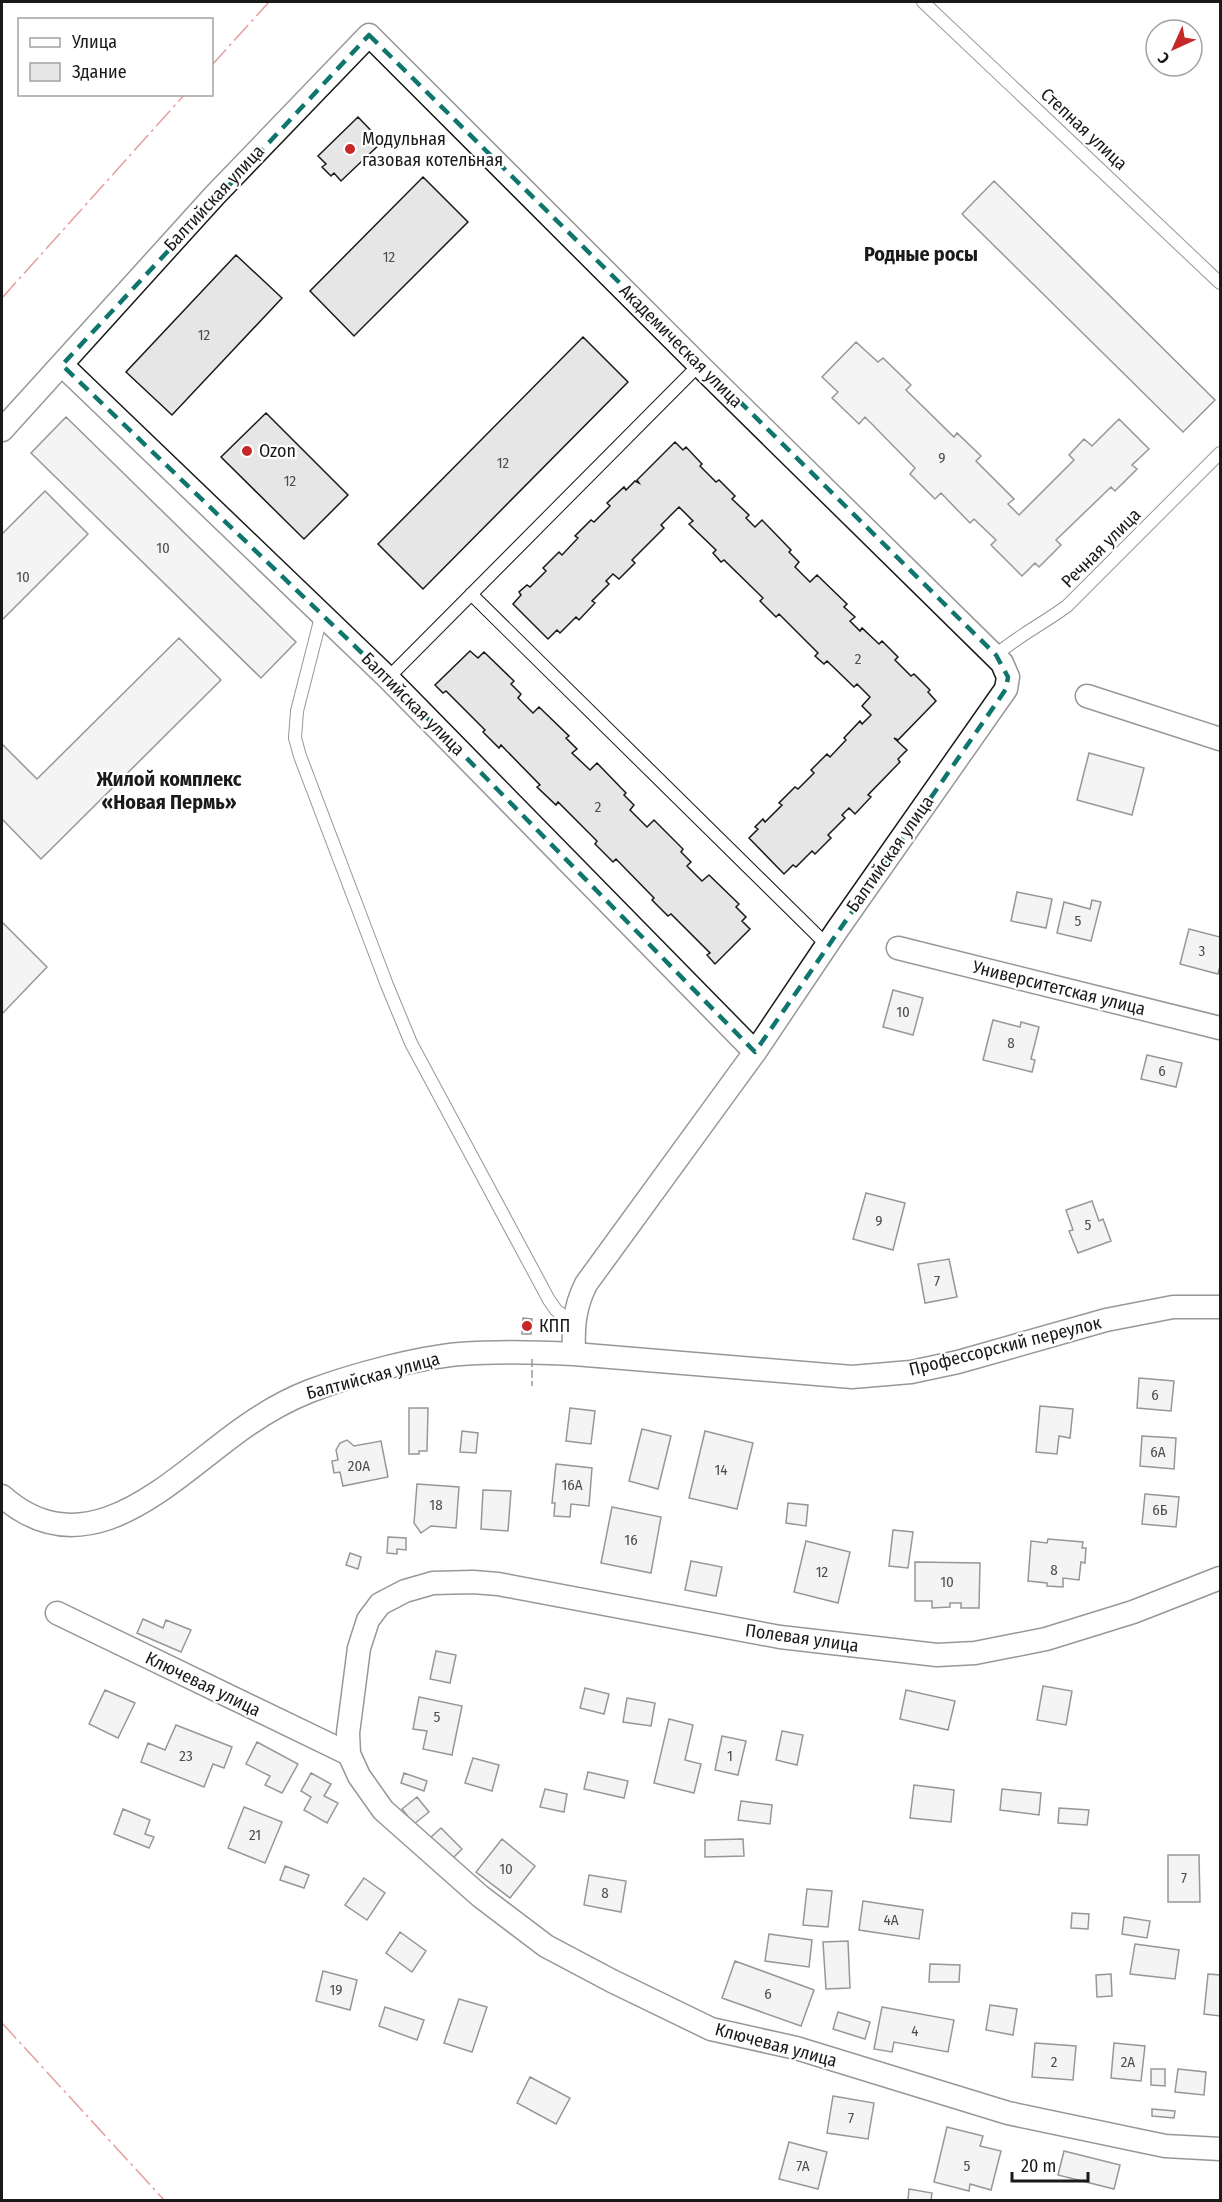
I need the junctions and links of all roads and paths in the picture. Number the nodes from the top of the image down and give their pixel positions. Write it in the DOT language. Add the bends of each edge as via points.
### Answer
graph roads {
  1 [pos="923,2"];
  2 [pos="369,35"];
  3 [pos="1221,283"];
  4 [pos="62,364"];
  5 [pos="699,365"];
  6 [pos="2,430"];
  7 [pos="1221,453"];
  8 [pos="471,594"];
  9 [pos="322,613"];
  10 [pos="996,655"];
  11 [pos="388,678"];
  12 [pos="1088,696"];
  13 [pos="1221,739"];
  14 [pos="827,945"];
  15 [pos="898,948"];
  16 [pos="1221,1028"];
  17 [pos="755,1052"];
  18 [pos="1221,1307"];
  19 [pos="573,1323"];
  20 [pos="574,1354"];
  21 [pos="2,1496"];
  22 [pos="1221,1578"];
  23 [pos="380,1604"];
  24 [pos="57,1613"];
  25 [pos="349,1754"];
  26 [pos="1221,2149"];
  1 -- 3 [label="lane, Степная улица"];
  2 -- 4 [label="street, Балтийская улица" via="215,195"];
  2 -- 5 [label="street, Академическая улица"];
  4 -- 6 [label="street, Балтийская улица"];
  4 -- 9 [label="street, Балтийская улица"];
  5 -- 8 [label="lane"];
  5 -- 10 [label="street, Академическая улица"];
  7 -- 10 [label="lane, Речная улица" via="1068,606 1011,641"];
  8 -- 11 [label="lane"];
  8 -- 14 [label="lane"];
  9 -- 11 [label="street, Балтийская улица"];
  9 -- 19 [label="lane" via="297,711 295,738 300,756 411,1043 549,1300"];
  10 -- 14 [label="street, Балтийская улица" via="1008,677 1006,689"];
  11 -- 17 [label="street, Балтийская улица"];
  12 -- 13 [label="street"];
  14 -- 17 [label="street, Балтийская улица"];
  15 -- 16 [label="street, Университетская улица"];
  17 -- 19 [label="street, Балтийская улица" via="586,1284"];
  18 -- 20 [label="street, Профессорский переулок" via="1173,1307 1106,1320 958,1362 911,1372 852,1377"];
  19 -- 20 [label="street, Балтийская улица"];
  20 -- 21 [label="street, Балтийская улица" via="458,1354 310,1391 276,1406 246,1426 154,1495 114,1518 91,1524 69,1526 48,1521 28,1514"];
  22 -- 23 [label="street, Полевая улица" via="1133,1612 1046,1639 975,1653 937,1655 780,1636 498,1584 433,1583"];
  23 -- 25 [label="street, Ключевая улица" via="368,1620 359,1648"];
  24 -- 25 [label="street, Ключевая улица"];
  25 -- 26 [label="street, Ключевая улица" via="383,1810 480,1896 546,1946 711,2029 796,2048 1008,2113 1165,2146"];
}
